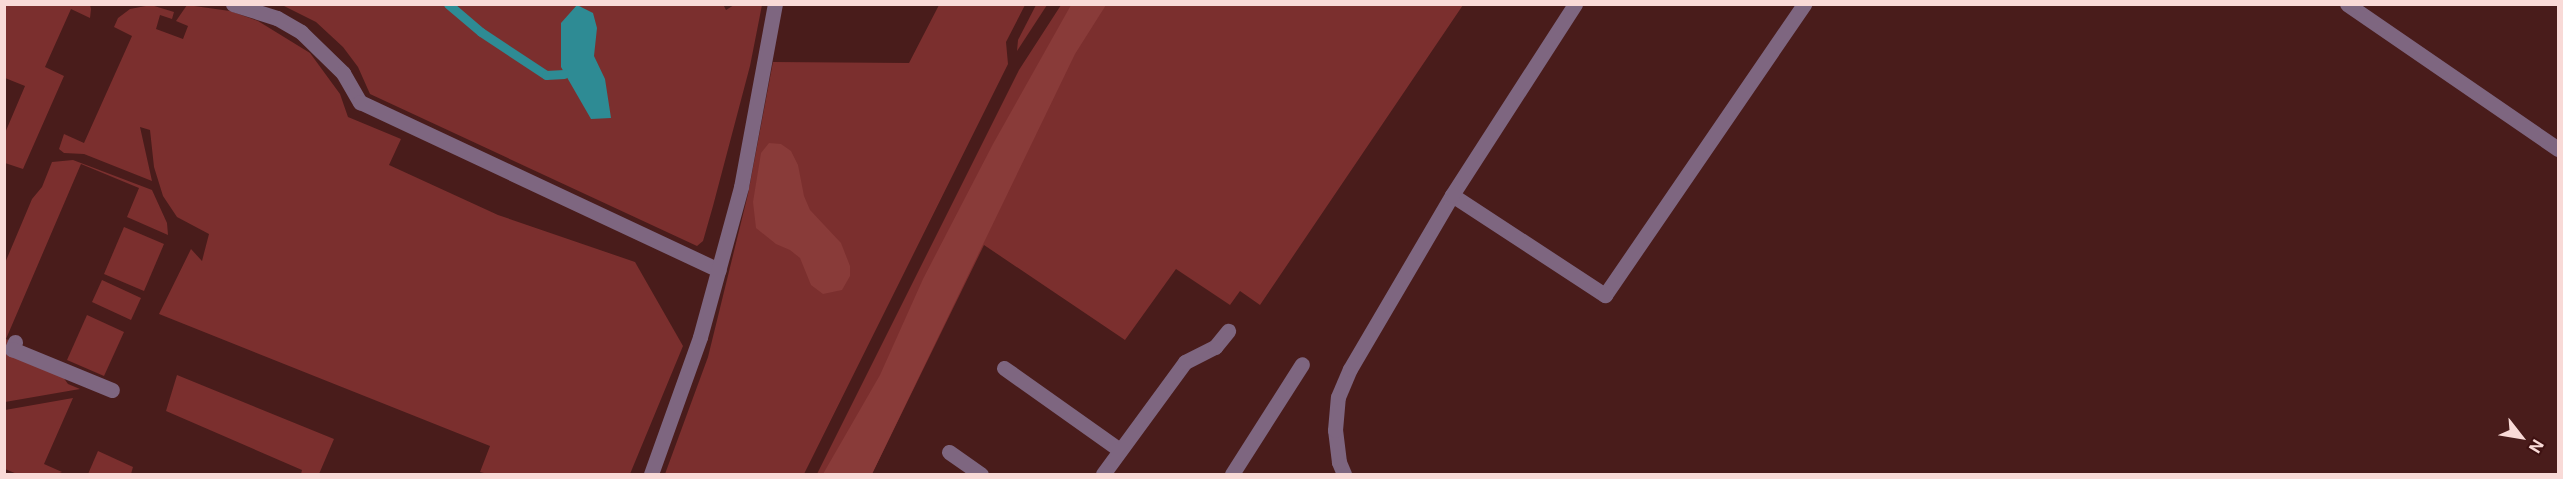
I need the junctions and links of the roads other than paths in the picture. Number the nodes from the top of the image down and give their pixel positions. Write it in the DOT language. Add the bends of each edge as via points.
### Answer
graph roads {
  1 [pos="233,4"];
  2 [pos="775,4"];
  3 [pos="1575,4"];
  4 [pos="1804,4"];
  5 [pos="2347,4"];
  6 [pos="2559,149"];
  7 [pos="1452,195"];
  8 [pos="719,270"];
  9 [pos="1228,330"];
  10 [pos="15,342"];
  11 [pos="1302,364"];
  12 [pos="1004,368"];
  13 [pos="112,390"];
  14 [pos="1120,450"];
  15 [pos="949,452"];
  16 [pos="651,474"];
  17 [pos="981,474"];
  18 [pos="1104,474"];
  19 [pos="1232,474"];
  20 [pos="1344,474"];
  1 -- 8 [label="street" via="276,18 302,32 343,73 360,102"];
  2 -- 8 [label="street" via="741,187"];
  3 -- 7 [label="street"];
  4 -- 7 [label="street" via="1605,295"];
  5 -- 6 [label="street"];
  7 -- 20 [label="street" via="1350,369 1338,397 1335,430"];
  8 -- 16 [label="street" via="700,337"];
  9 -- 14 [label="street" via="1215,347 1185,362"];
  10 -- 13 [label="street" via="12,349"];
  11 -- 19 [label="street"];
  12 -- 14 [label="street"];
  14 -- 18 [label="street"];
  15 -- 17 [label="street"];
}
